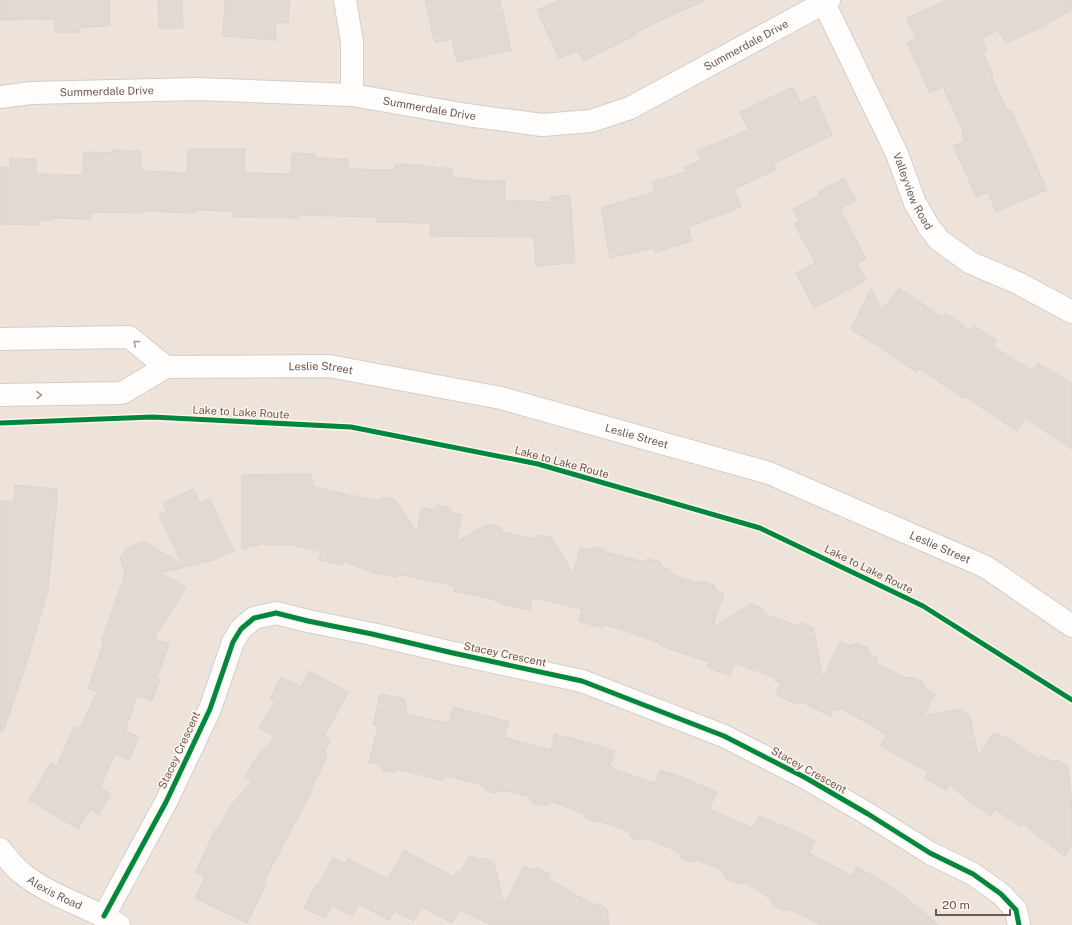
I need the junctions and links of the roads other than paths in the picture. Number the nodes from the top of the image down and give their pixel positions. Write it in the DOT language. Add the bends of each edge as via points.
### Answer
graph roads {
  1 [pos="345,0"];
  2 [pos="827,1"];
  3 [pos="352,95"];
  4 [pos="0,97"];
  5 [pos="1072,312"];
  6 [pos="0,339"];
  7 [pos="166,367"];
  8 [pos="0,396"];
  9 [pos="1072,626"];
  10 [pos="0,849"];
  11 [pos="111,920"];
  12 [pos="1019,925"];
  1 -- 3 [label="street" via="352,42"];
  2 -- 3 [label="street, Summerdale Drive" via="630,108 591,121 542,125"];
  2 -- 5 [label="street, Valleyview Road" via="928,228 939,240 971,263 1018,283"];
  3 -- 4 [label="street, Summerdale Drive" via="198,89 31,93"];
  7 -- 6 [label="street, one-way" via="129,337"];
  8 -- 7 [label="street, one-way" via="122,393"];
  7 -- 9 [label="street, Leslie Street" via="329,366 501,398 762,470 986,567"];
  10 -- 11 [label="street, Alexis Road" via="22,874 49,891"];
  11 -- 12 [label="street, Stacey Crescent" via="210,708 233,642 241,629 254,618 276,613 582,681 724,736 806,778 930,853 973,874 1001,894 1016,910"];
}
